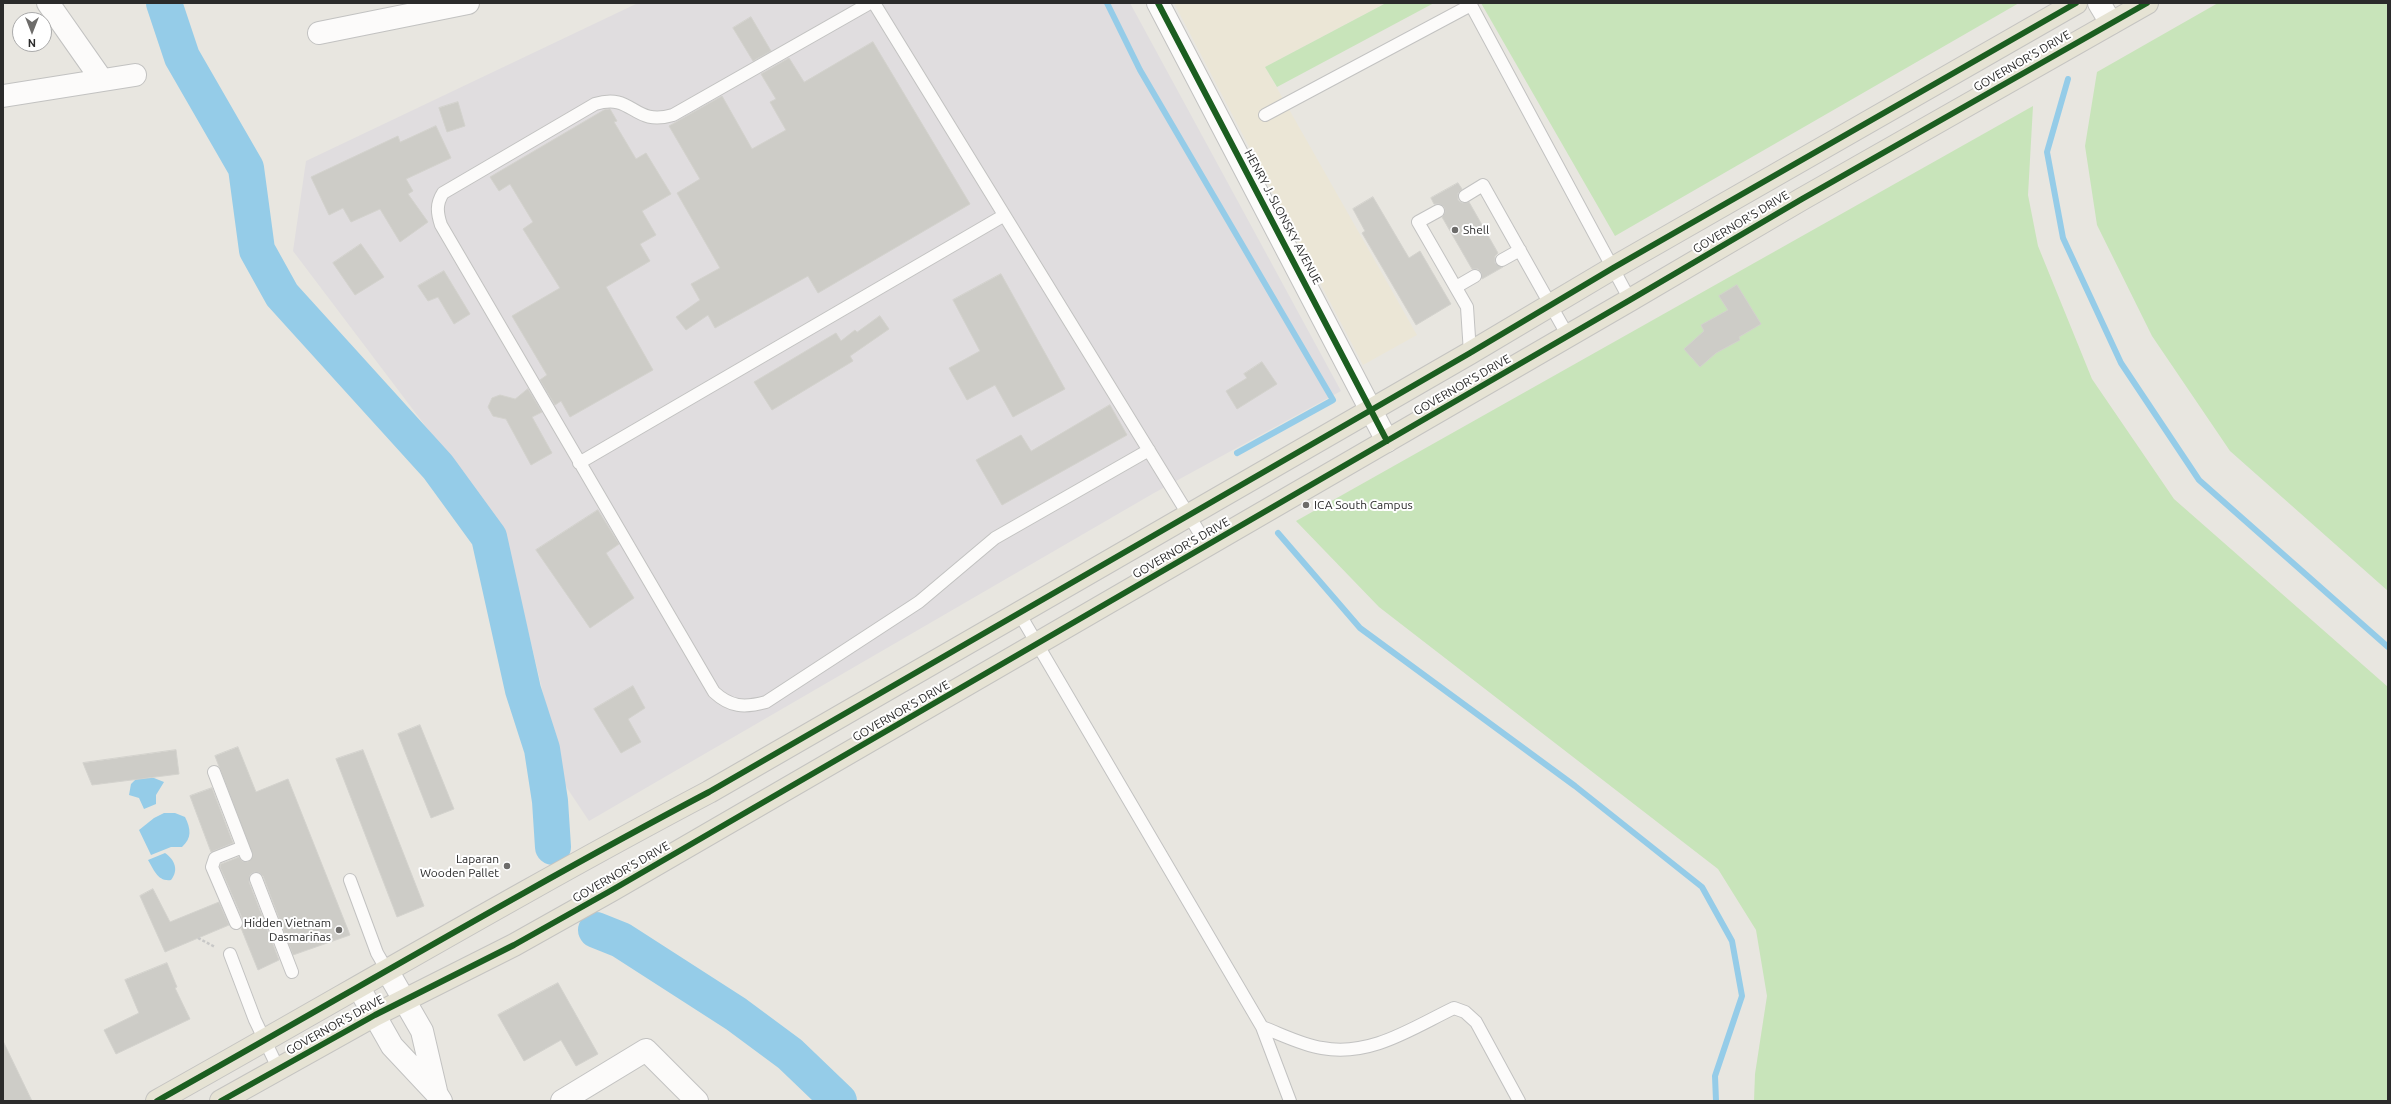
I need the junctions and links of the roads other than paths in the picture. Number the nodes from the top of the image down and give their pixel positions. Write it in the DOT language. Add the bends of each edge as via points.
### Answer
graph roads {
  1 [pos="48,3"];
  2 [pos="468,3"];
  3 [pos="870,3"];
  4 [pos="874,3"];
  5 [pos="1158,3"];
  6 [pos="2076,3"];
  7 [pos="2099,3"];
  8 [pos="2147,3"];
  9 [pos="446,6"];
  10 [pos="2111,23"];
  11 [pos="319,33"];
  12 [pos="135,75"];
  13 [pos="102,80"];
  14 [pos="3,96"];
  15 [pos="1266,115"];
  16 [pos="1465,196"];
  17 [pos="1438,211"];
  18 [pos="1003,216"];
  19 [pos="1520,250"];
  20 [pos="1502,260"];
  21 [pos="1613,268"];
  22 [pos="1475,276"];
  23 [pos="1456,287"];
  24 [pos="1630,300"];
  25 [pos="1552,305"];
  26 [pos="1568,336"];
  27 [pos="1470,353"];
  28 [pos="1371,410"];
  29 [pos="1387,441"];
  30 [pos="1149,450"];
  31 [pos="579,463"];
  32 [pos="1190,516"];
  33 [pos="1208,545"];
  34 [pos="1019,613"];
  35 [pos="1038,644"];
  36 [pos="214,772"];
  37 [pos="256,879"];
  38 [pos="350,880"];
  39 [pos="236,923"];
  40 [pos="230,954"];
  41 [pos="292,972"];
  42 [pos="388,972"];
  43 [pos="359,988"];
  44 [pos="405,1000"];
  45 [pos="375,1015"];
  46 [pos="1262,1027"];
  47 [pos="266,1040"];
  48 [pos="279,1070"];
  49 [pos="438,1097"];
  50 [pos="157,1101"];
  51 [pos="221,1101"];
  52 [pos="562,1101"];
  53 [pos="697,1101"];
  54 [pos="1290,1101"];
  55 [pos="1519,1101"];
  1 -- 13 [label="street"];
  2 -- 9 [label="street"];
  3 -- 31 [label="lane" via="673,115 664,118 645,117 618,101 610,100 595,104 443,193 438,207 441,225"];
  4 -- 18 [label="lane"];
  5 -- 28 [label="street, HENRY J. SLONSKY AVENUE"];
  6 -- 21 [label="main road, GOVERNOR'S DRIVE"];
  7 -- 10 [label="street"];
  8 -- 10 [label="main road, GOVERNOR'S DRIVE"];
  9 -- 11 [label="street"];
  10 -- 24 [label="main road, GOVERNOR'S DRIVE" via="1802,198"];
  12 -- 13 [label="street"];
  13 -- 14 [label="street"];
  15 -- 21 [label="lane" via="1471,5"];
  16 -- 19 [label="lane" via="1483,185"];
  17 -- 23 [label="lane" via="1418,222"];
  18 -- 30 [label="lane"];
  18 -- 31 [label="lane"];
  19 -- 20 [label="lane"];
  19 -- 25 [label="lane"];
  21 -- 24 [label="lane"];
  21 -- 25 [label="main road, GOVERNOR'S DRIVE"];
  22 -- 23 [label="lane"];
  23 -- 27 [label="lane" via="1467,306"];
  24 -- 26 [label="main road, GOVERNOR'S DRIVE"];
  25 -- 26 [label="lane"];
  25 -- 27 [label="main road, GOVERNOR'S DRIVE"];
  26 -- 29 [label="main road, GOVERNOR'S DRIVE"];
  27 -- 28 [label="main road, GOVERNOR'S DRIVE"];
  28 -- 29 [label="street, HENRY J. SLONSKY AVENUE"];
  28 -- 32 [label="main road, GOVERNOR'S DRIVE"];
  29 -- 33 [label="main road, GOVERNOR'S DRIVE"];
  30 -- 31 [label="lane" via="995,538 919,602 766,702 739,706 724,702 714,692"];
  30 -- 32 [label="lane"];
  32 -- 33 [label="lane"];
  32 -- 34 [label="main road, GOVERNOR'S DRIVE"];
  33 -- 35 [label="main road, GOVERNOR'S DRIVE"];
  34 -- 35 [label="lane"];
  34 -- 42 [label="main road, GOVERNOR'S DRIVE" via="710,792 591,854"];
  35 -- 44 [label="main road, GOVERNOR'S DRIVE" via="554,923"];
  35 -- 46 [label="lane"];
  36 -- 39 [label="lane" via="245,851 215,858 212,867"];
  37 -- 41 [label="lane"];
  38 -- 42 [label="lane" via="377,953"];
  40 -- 47 [label="lane"];
  42 -- 43 [label="main road, GOVERNOR'S DRIVE"];
  42 -- 44 [label="street"];
  43 -- 45 [label="street"];
  43 -- 47 [label="main road, GOVERNOR'S DRIVE"];
  44 -- 45 [label="main road, GOVERNOR'S DRIVE"];
  44 -- 49 [label="street" via="422,1031"];
  45 -- 48 [label="main road, GOVERNOR'S DRIVE"];
  45 -- 49 [label="street" via="393,1048"];
  46 -- 54 [label="lane"];
  46 -- 55 [label="lane" via="1322,1048 1358,1050 1392,1040 1454,1008 1465,1012 1476,1022"];
  47 -- 48 [label="lane"];
  47 -- 50 [label="main road, GOVERNOR'S DRIVE"];
  48 -- 51 [label="main road, GOVERNOR'S DRIVE"];
  52 -- 53 [label="street" via="646,1050"];
}
